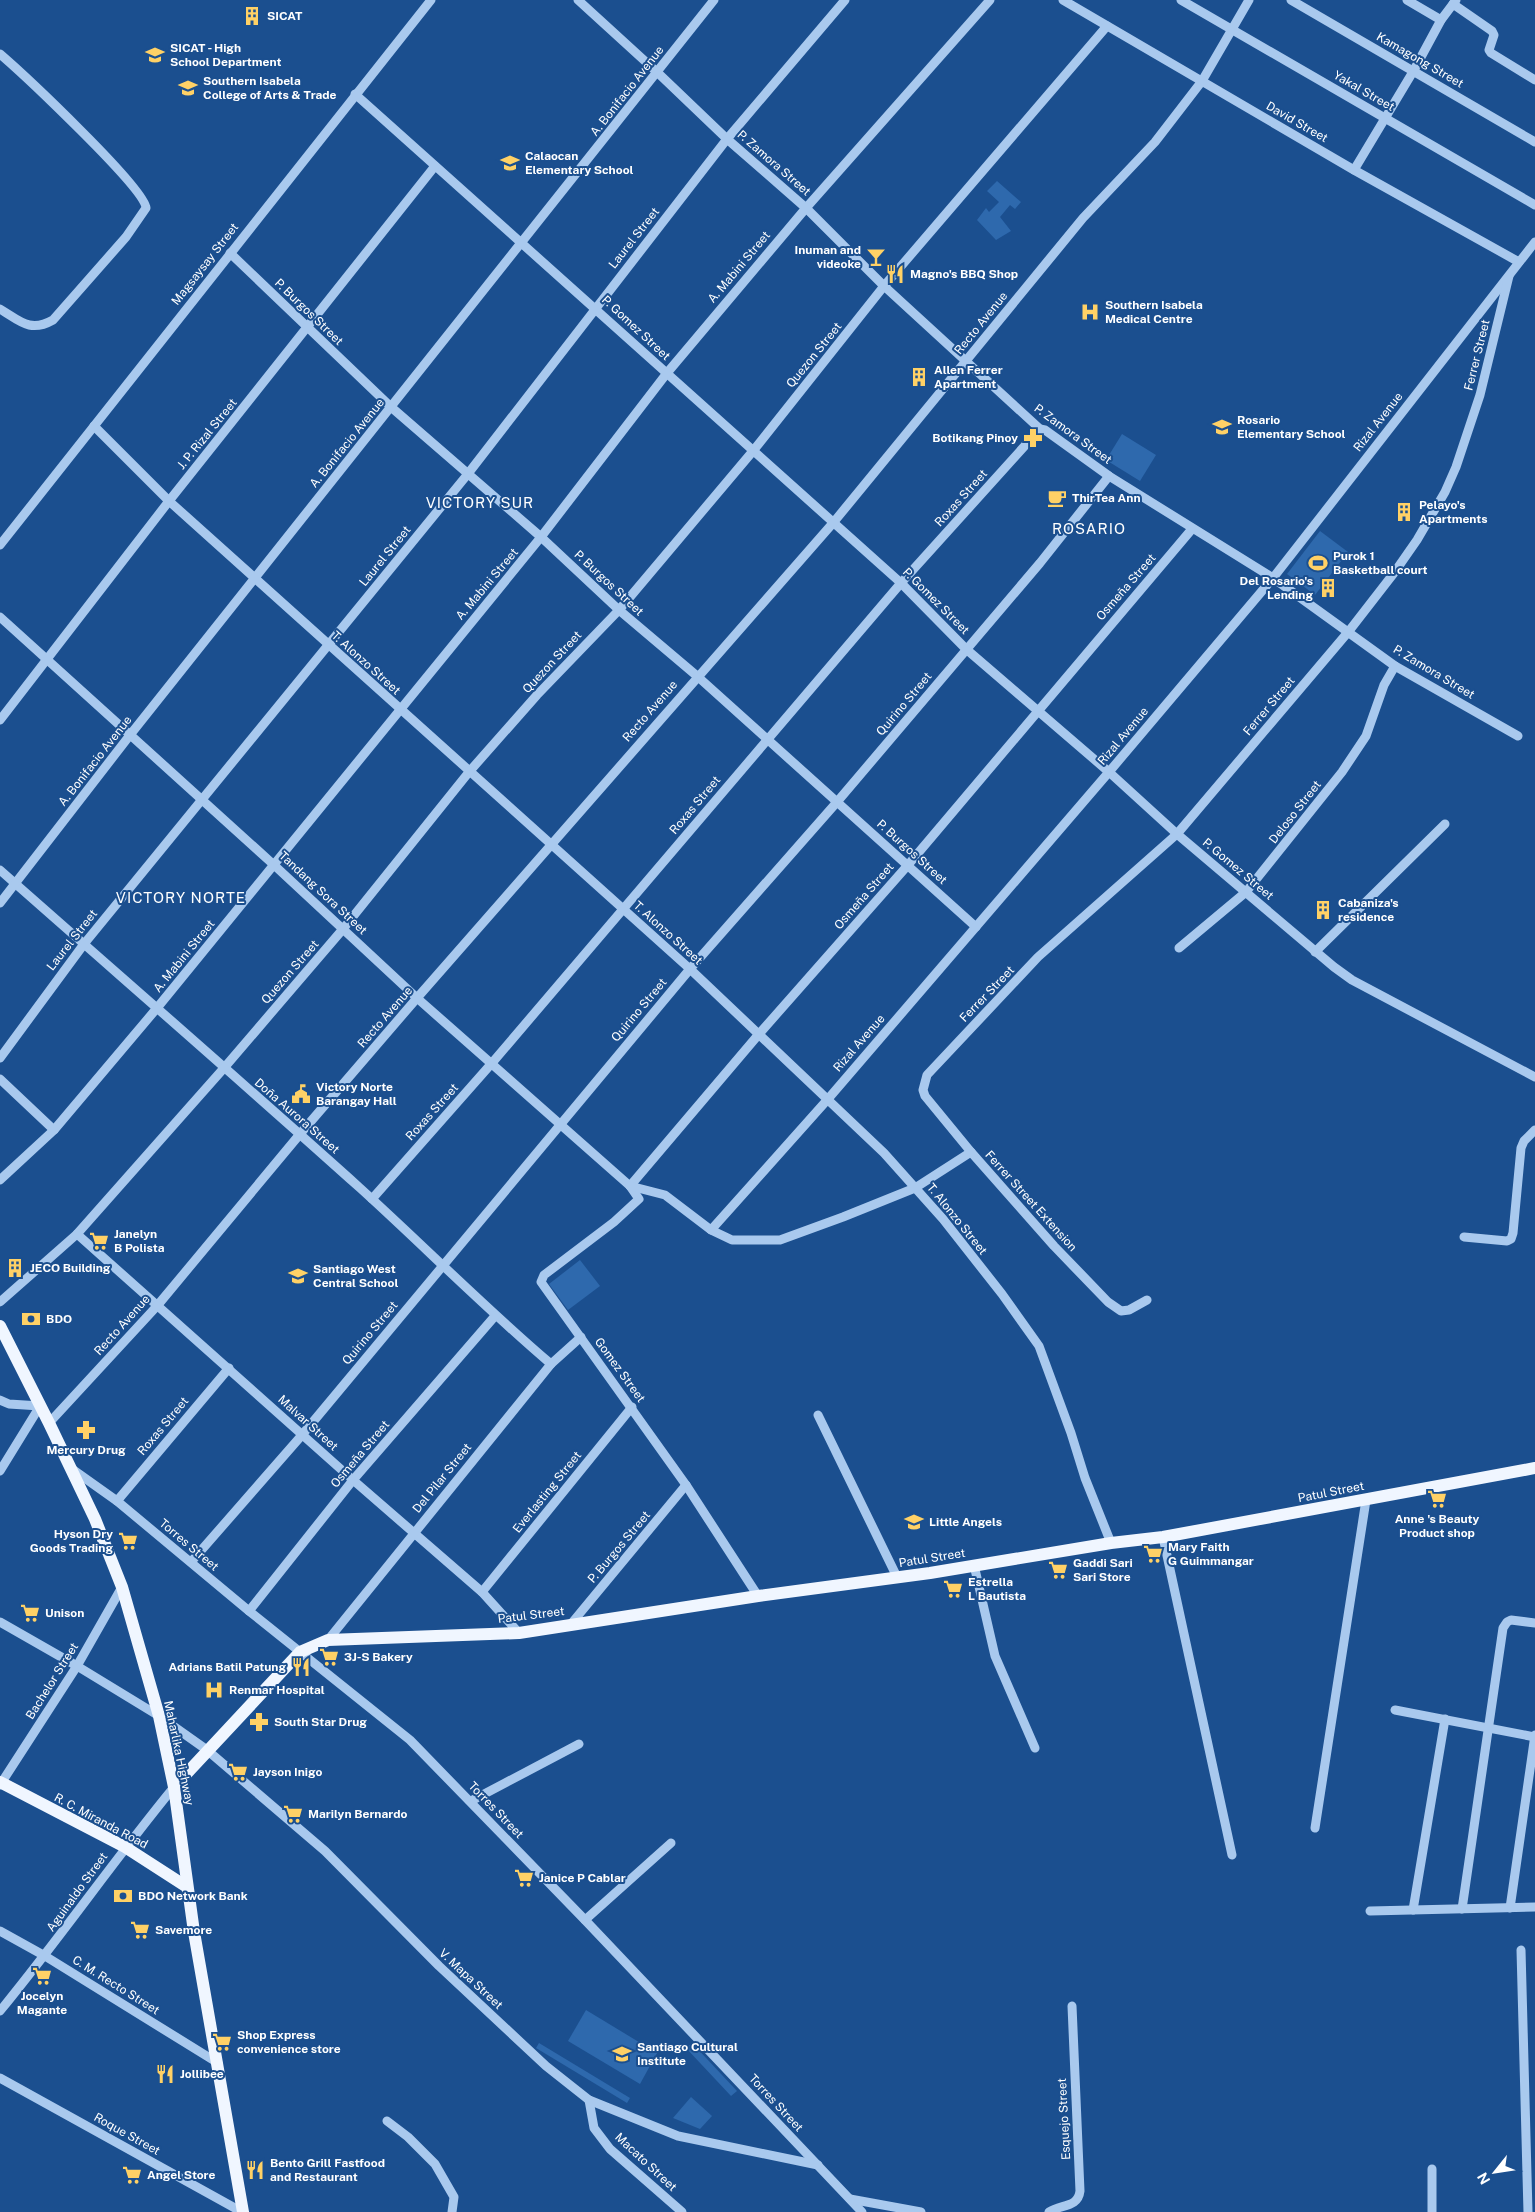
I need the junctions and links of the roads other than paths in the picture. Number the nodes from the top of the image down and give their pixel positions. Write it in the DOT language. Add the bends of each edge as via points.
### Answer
graph roads {
  1 [pos="431,0"];
  2 [pos="714,0"];
  3 [pos="845,0"];
  4 [pos="990,0"];
  5 [pos="1063,0"];
  6 [pos="1180,0"];
  7 [pos="1249,0"];
  8 [pos="1291,0"];
  9 [pos="1407,0"];
  10 [pos="580,1"];
  11 [pos="1454,2"];
  12 [pos="1441,20"];
  13 [pos="1107,26"];
  14 [pos="1232,30"];
  15 [pos="0,54"];
  16 [pos="1414,70"];
  17 [pos="658,72"];
  18 [pos="1535,80"];
  19 [pos="1202,81"];
  20 [pos="355,94"];
  21 [pos="1385,117"];
  22 [pos="727,139"];
  23 [pos="1535,142"];
  24 [pos="435,166"];
  25 [pos="1354,170"];
  26 [pos="1535,205"];
  27 [pos="806,208"];
  28 [pos="1535,242"];
  29 [pos="522,243"];
  30 [pos="230,253"];
  31 [pos="1519,262"];
  32 [pos="1508,276"];
  33 [pos="884,286"];
  34 [pos="596,307"];
  35 [pos="0,309"];
  36 [pos="308,328"];
  37 [pos="966,362"];
  38 [pos="667,373"];
  39 [pos="391,407"];
  40 [pos="94,426"];
  41 [pos="1040,429"];
  42 [pos="753,451"];
  43 [pos="467,474"];
  44 [pos="1109,476"];
  45 [pos="169,501"];
  46 [pos="832,523"];
  47 [pos="1192,529"];
  48 [pos="541,538"];
  49 [pos="0,545"];
  50 [pos="255,577"];
  51 [pos="1273,578"];
  52 [pos="901,583"];
  53 [pos="619,610"];
  54 [pos="0,617"];
  55 [pos="1348,631"];
  56 [pos="329,646"];
  57 [pos="966,649"];
  58 [pos="48,659"];
  59 [pos="1395,666"];
  60 [pos="696,676"];
  61 [pos="399,709"];
  62 [pos="1038,710"];
  63 [pos="0,720"];
  64 [pos="130,735"];
  65 [pos="1518,736"];
  66 [pos="767,739"];
  67 [pos="470,772"];
  68 [pos="1109,772"];
  69 [pos="202,799"];
  70 [pos="838,802"];
  71 [pos="1445,824"];
  72 [pos="1177,834"];
  73 [pos="551,846"];
  74 [pos="274,865"];
  75 [pos="908,865"];
  76 [pos="0,870"];
  77 [pos="15,884"];
  78 [pos="1246,892"];
  79 [pos="0,903"];
  80 [pos="623,910"];
  81 [pos="976,928"];
  82 [pos="343,929"];
  83 [pos="84,944"];
  84 [pos="1179,948"];
  85 [pos="1315,952"];
  86 [pos="690,969"];
  87 [pos="418,998"];
  88 [pos="157,1008"];
  89 [pos="758,1034"];
  90 [pos="0,1058"];
  91 [pos="492,1063"];
  92 [pos="224,1068"];
  93 [pos="927,1075"];
  94 [pos="1535,1077"];
  95 [pos="0,1080"];
  96 [pos="828,1098"];
  97 [pos="559,1125"];
  98 [pos="54,1130"];
  99 [pos="1535,1130"];
  100 [pos="300,1134"];
  101 [pos="971,1152"];
  102 [pos="0,1180"];
  103 [pos="630,1186"];
  104 [pos="915,1188"];
  105 [pos="372,1199"];
  106 [pos="711,1230"];
  107 [pos="78,1234"];
  108 [pos="1464,1236"];
  109 [pos="442,1266"];
  110 [pos="1147,1300"];
  111 [pos="0,1302"];
  112 [pos="157,1306"];
  113 [pos="495,1316"];
  114 [pos="0,1326"];
  115 [pos="581,1337"];
  116 [pos="551,1364"];
  117 [pos="229,1368"];
  118 [pos="0,1400"];
  119 [pos="40,1406"];
  120 [pos="632,1407"];
  121 [pos="818,1415"];
  122 [pos="49,1423"];
  123 [pos="302,1434"];
  124 [pos="1535,1468"];
  125 [pos="72,1470"];
  126 [pos="0,1471"];
  127 [pos="354,1480"];
  128 [pos="686,1486"];
  129 [pos="1366,1500"];
  130 [pos="117,1501"];
  131 [pos="414,1533"];
  132 [pos="1163,1537"];
  133 [pos="1111,1543"];
  134 [pos="190,1562"];
  135 [pos="974,1565"];
  136 [pos="897,1578"];
  137 [pos="122,1587"];
  138 [pos="482,1592"];
  139 [pos="758,1596"];
  140 [pos="249,1611"];
  141 [pos="0,1622"];
  142 [pos="1535,1623"];
  143 [pos="571,1624"];
  144 [pos="519,1633"];
  145 [pos="328,1640"];
  146 [pos="300,1652"];
  147 [pos="77,1666"];
  148 [pos="1395,1710"];
  149 [pos="159,1716"];
  150 [pos="1444,1719"];
  151 [pos="1489,1728"];
  152 [pos="1535,1736"];
  153 [pos="579,1744"];
  154 [pos="1035,1748"];
  155 [pos="207,1750"];
  156 [pos="0,1784"];
  157 [pos="174,1787"];
  158 [pos="471,1801"];
  159 [pos="1315,1828"];
  160 [pos="671,1844"];
  161 [pos="125,1847"];
  162 [pos="1232,1855"];
  163 [pos="187,1887"];
  164 [pos="1510,1908"];
  165 [pos="1535,1908"];
  166 [pos="1462,1909"];
  167 [pos="1413,1910"];
  168 [pos="1370,1911"];
  169 [pos="585,1920"];
  170 [pos="0,1931"];
  171 [pos="1521,1950"];
  172 [pos="45,1956"];
  173 [pos="1072,2006"];
  174 [pos="0,2011"];
  175 [pos="218,2063"];
  176 [pos="0,2078"];
  177 [pos="589,2100"];
  178 [pos="387,2121"];
  179 [pos="818,2165"];
  180 [pos="1432,2169"];
  181 [pos="850,2198"];
  182 [pos="243,2212"];
  183 [pos="452,2212"];
  184 [pos="682,2212"];
  185 [pos="862,2212"];
  186 [pos="921,2212"];
  187 [pos="1049,2212"];
  188 [pos="1432,2212"];
  189 [pos="1528,2212"];
  1 -- 20 [label="street, Magsaysay Street"];
  2 -- 17 [label="street, A. Bonifacio Avenue"];
  3 -- 22 [label="street, Laurel Street"];
  4 -- 27 [label="street, A. Mabini Street"];
  5 -- 13 [label="street, David Street"];
  6 -- 14 [label="street, Yakal Street"];
  7 -- 14 [label="street, Recto Avenue"];
  8 -- 16 [label="street, Kamagong Street"];
  9 -- 12 [label="street"];
  10 -- 17 [label="street, P. Zamora Street"];
  11 -- 12 [label="street"];
  11 -- 18 [label="street" via="1492,31 1491,54"];
  12 -- 16 [label="street"];
  13 -- 19 [label="street, David Street"];
  13 -- 33 [label="street, Quezon Street"];
  14 -- 19 [label="street, Recto Avenue"];
  14 -- 21 [label="street, Yakal Street"];
  15 -- 35 [label="street" via="78,127 144,200 146,208 126,237 53,320 33,327"];
  16 -- 21 [label="street"];
  16 -- 23 [label="street, Kamagong Street"];
  17 -- 22 [label="street, P. Zamora Street"];
  17 -- 29 [label="street, A. Bonifacio Avenue"];
  19 -- 25 [label="street, David Street"];
  19 -- 37 [label="street, Recto Avenue" via="1155,142 1083,218"];
  20 -- 24 [label="street, P. Gomez Street"];
  20 -- 30 [label="street, Magsaysay Street"];
  21 -- 25 [label="street"];
  21 -- 26 [label="street, Yakal Street"];
  22 -- 27 [label="street, P. Zamora Street"];
  22 -- 34 [label="street, Laurel Street"];
  24 -- 29 [label="street, P. Gomez Street"];
  24 -- 36 [label="street, J. P. Rizal Street"];
  25 -- 31 [label="street, David Street"];
  27 -- 33 [label="street, P. Zamora Street"];
  27 -- 38 [label="street, A. Mabini Street"];
  28 -- 31 [label="street, Rizal Avenue"];
  29 -- 34 [label="street, P. Gomez Street"];
  29 -- 39 [label="street, A. Bonifacio Avenue"];
  30 -- 36 [label="street, P. Burgos Street"];
  30 -- 40 [label="street, Magsaysay Street"];
  31 -- 32 [label="street, Rizal Avenue"];
  32 -- 51 [label="street, Rizal Avenue"];
  32 -- 55 [label="street, Ferrer Street" via="1480,395 1445,492 1417,540"];
  33 -- 37 [label="street, P. Zamora Street"];
  33 -- 42 [label="street, Quezon Street"];
  34 -- 38 [label="street, P. Gomez Street"];
  34 -- 43 [label="street, Laurel Street"];
  36 -- 39 [label="street, P. Burgos Street"];
  36 -- 45 [label="street, J. P. Rizal Street"];
  37 -- 41 [label="street, P. Zamora Street"];
  37 -- 46 [label="street, Recto Avenue"];
  38 -- 42 [label="street, P. Gomez Street"];
  38 -- 48 [label="street, A. Mabini Street"];
  39 -- 43 [label="street, P. Burgos Street"];
  39 -- 50 [label="street, A. Bonifacio Avenue"];
  40 -- 45 [label="street, T. Alonzo Street"];
  40 -- 49 [label="street, Magsaysay Street"];
  41 -- 44 [label="street, P. Zamora Street"];
  41 -- 52 [label="street, Roxas Street"];
  42 -- 46 [label="street, P. Gomez Street"];
  42 -- 53 [label="street, Quezon Street"];
  43 -- 48 [label="street, P. Burgos Street"];
  43 -- 56 [label="street, Laurel Street"];
  44 -- 47 [label="street, P. Zamora Street"];
  44 -- 57 [label="street, Quirino Street"];
  45 -- 50 [label="street, T. Alonzo Street"];
  45 -- 58 [label="street, J. P. Rizal Street"];
  46 -- 52 [label="street, P. Gomez Street"];
  46 -- 60 [label="street, Recto Avenue"];
  47 -- 51 [label="street, P. Zamora Street"];
  47 -- 62 [label="street, Osmeña Street"];
  48 -- 53 [label="street, P. Burgos Street"];
  48 -- 61 [label="street, A. Mabini Street"];
  50 -- 56 [label="street, T. Alonzo Street"];
  50 -- 64 [label="street, A. Bonifacio Avenue"];
  51 -- 55 [label="street, P. Zamora Street"];
  51 -- 68 [label="street, Rizal Avenue"];
  52 -- 57 [label="street, P. Gomez Street"];
  52 -- 66 [label="street, Roxas Street"];
  53 -- 60 [label="street, P. Burgos Street"];
  53 -- 67 [label="street, Quezon Street" via="537,695"];
  54 -- 58 [label="street, Tandang Sora Street"];
  55 -- 59 [label="street, P. Zamora Street"];
  55 -- 72 [label="street, Ferrer Street"];
  56 -- 61 [label="street, T. Alonzo Street"];
  56 -- 69 [label="street, Laurel Street"];
  57 -- 62 [label="street, P. Gomez Street"];
  57 -- 70 [label="street, Quirino Street"];
  58 -- 63 [label="street, J. P. Rizal Street"];
  58 -- 64 [label="street, Tandang Sora Street"];
  59 -- 65 [label="street, P. Zamora Street"];
  59 -- 78 [label="street, Deloso Street" via="1384,685 1366,736 1342,772"];
  60 -- 66 [label="street, P. Burgos Street"];
  60 -- 73 [label="street, Recto Avenue"];
  61 -- 67 [label="street, T. Alonzo Street"];
  61 -- 74 [label="street, A. Mabini Street"];
  62 -- 68 [label="street, P. Gomez Street"];
  62 -- 75 [label="street, Osmeña Street"];
  64 -- 69 [label="street, Tandang Sora Street"];
  64 -- 77 [label="street, A. Bonifacio Avenue"];
  66 -- 70 [label="street, P. Burgos Street"];
  66 -- 80 [label="street, Roxas Street"];
  67 -- 73 [label="street, T. Alonzo Street"];
  67 -- 82 [label="street, Quezon Street"];
  68 -- 72 [label="street, P. Gomez Street"];
  68 -- 81 [label="street, Rizal Avenue"];
  69 -- 74 [label="street, Tandang Sora Street"];
  69 -- 83 [label="street, Laurel Street"];
  70 -- 75 [label="street, P. Burgos Street"];
  70 -- 86 [label="street, Quirino Street"];
  71 -- 85 [label="street"];
  72 -- 78 [label="street, P. Gomez Street"];
  72 -- 93 [label="street, Ferrer Street" via="1038,958"];
  73 -- 80 [label="street, T. Alonzo Street"];
  73 -- 87 [label="street, Recto Avenue"];
  74 -- 82 [label="street, Tandang Sora Street"];
  74 -- 88 [label="street, A. Mabini Street"];
  75 -- 81 [label="street, P. Burgos Street"];
  75 -- 89 [label="street, Osmeña Street"];
  76 -- 77 [label="street, Doña Aurora Street"];
  77 -- 79 [label="street, A. Bonifacio Avenue"];
  77 -- 83 [label="street, Doña Aurora Street"];
  78 -- 84 [label="street, Deloso Street"];
  78 -- 85 [label="street, P. Gomez Street"];
  80 -- 86 [label="street, T. Alonzo Street"];
  80 -- 91 [label="street, Roxas Street"];
  81 -- 96 [label="street, Rizal Avenue"];
  82 -- 87 [label="street, Tandang Sora Street"];
  82 -- 92 [label="street, Quezon Street"];
  83 -- 88 [label="street, Doña Aurora Street"];
  83 -- 90 [label="street, Laurel Street"];
  85 -- 94 [label="street, P. Gomez Street" via="1352,980"];
  86 -- 89 [label="street, T. Alonzo Street"];
  86 -- 97 [label="street, Quirino Street"];
  87 -- 91 [label="street, Tandang Sora Street"];
  87 -- 100 [label="street, Recto Avenue"];
  88 -- 92 [label="street, Doña Aurora Street"];
  88 -- 98 [label="street, A. Mabini Street"];
  89 -- 96 [label="street, T. Alonzo Street"];
  89 -- 103 [label="street, Osmeña Street"];
  91 -- 97 [label="street, Tandang Sora Street"];
  91 -- 105 [label="street, Roxas Street"];
  92 -- 100 [label="street, Doña Aurora Street"];
  92 -- 107 [label="street, Quezon Street"];
  93 -- 101 [label="street, Ferrer Street Extension" via="922,1090 925,1096"];
  95 -- 98 [label="street"];
  96 -- 104 [label="street, T. Alonzo Street"];
  96 -- 106 [label="street, Rizal Avenue"];
  97 -- 103 [label="street, Tandang Sora Street"];
  97 -- 109 [label="street, Quirino Street"];
  98 -- 102 [label="street, A. Mabini Street"];
  99 -- 108 [label="street" via="1521,1148 1511,1239"];
  100 -- 105 [label="street, Doña Aurora Street"];
  100 -- 112 [label="street, Recto Avenue"];
  101 -- 104 [label="street"];
  101 -- 110 [label="street, Ferrer Street Extension" via="1054,1246 1115,1308 1130,1310"];
  103 -- 106 [label="street" via="665,1195"];
  103 -- 115 [label="street, Gomez Street" via="639,1199 541,1278 544,1288"];
  104 -- 106 [label="street" via="780,1240 732,1240"];
  104 -- 133 [label="street, T. Alonzo Street" via="1002,1294 1039,1346"];
  105 -- 109 [label="street, Doña Aurora Street"];
  107 -- 111 [label="street, Quezon Street"];
  107 -- 112 [label="street, Malvar Street"];
  109 -- 113 [label="street, Doña Aurora Street"];
  109 -- 123 [label="street, Quirino Street"];
  112 -- 117 [label="street, Malvar Street"];
  112 -- 122 [label="street, Recto Avenue"];
  113 -- 116 [label="street, Doña Aurora Street"];
  113 -- 127 [label="street, Osmeña Street"];
  114 -- 119 [label="main road, Maharlika Highway"];
  115 -- 116 [label="street, Del Pilar Street"];
  115 -- 120 [label="street, Gomez Street"];
  116 -- 131 [label="street, Del Pilar Street"];
  117 -- 123 [label="street, Malvar Street"];
  117 -- 130 [label="street, Roxas Street"];
  118 -- 119 [label="street" via="9,1404"];
  119 -- 122 [label="main road, Maharlika Highway"];
  119 -- 126 [label="street"];
  120 -- 128 [label="street, Gomez Street"];
  120 -- 138 [label="street, Everlasting Street"];
  121 -- 136 [label="street"];
  122 -- 125 [label="main road, Maharlika Highway"];
  123 -- 127 [label="street, Malvar Street"];
  123 -- 134 [label="street, Quirino Street"];
  124 -- 129 [label="main road, Patul Street"];
  125 -- 130 [label="street, Torres Street"];
  125 -- 137 [label="main road, Maharlika Highway"];
  127 -- 131 [label="street, Malvar Street"];
  127 -- 140 [label="street, Osmeña Street"];
  128 -- 139 [label="street, Gomez Street"];
  128 -- 143 [label="street, P. Burgos Street"];
  129 -- 132 [label="main road, Patul Street"];
  129 -- 159 [label="street"];
  130 -- 134 [label="street, Torres Street"];
  131 -- 138 [label="street, Malvar Street"];
  131 -- 145 [label="street, Del Pilar Street"];
  132 -- 133 [label="main road, Patul Street"];
  132 -- 162 [label="street"];
  133 -- 135 [label="main road, Patul Street"];
  134 -- 140 [label="street, Torres Street"];
  135 -- 136 [label="main road, Patul Street"];
  135 -- 154 [label="street" via="995,1656"];
  136 -- 139 [label="main road, Patul Street"];
  137 -- 147 [label="street, Bachelor Street"];
  137 -- 149 [label="main road, Maharlika Highway"];
  138 -- 144 [label="street, Malvar Street"];
  139 -- 143 [label="main road, Patul Street"];
  140 -- 146 [label="street, Torres Street"];
  141 -- 147 [label="street, V. Mapa Street"];
  142 -- 151 [label="street" via="1511,1620 1503,1628"];
  143 -- 144 [label="main road, Patul Street"];
  144 -- 145 [label="main road, Patul Street"];
  145 -- 146 [label="main road"];
  146 -- 155 [label="main road"];
  146 -- 158 [label="street, Torres Street" via="410,1740"];
  147 -- 149 [label="street, V. Mapa Street"];
  147 -- 156 [label="street, Bachelor Street"];
  148 -- 150 [label="street"];
  149 -- 155 [label="street, V. Mapa Street"];
  149 -- 157 [label="main road, Maharlika Highway"];
  150 -- 151 [label="street"];
  150 -- 167 [label="street"];
  151 -- 152 [label="street"];
  151 -- 166 [label="street"];
  152 -- 164 [label="street"];
  153 -- 158 [label="street"];
  155 -- 157 [label="main road"];
  155 -- 177 [label="street, V. Mapa Street" via="325,1851 446,1973 546,2066"];
  156 -- 161 [label="main road, R. C. Miranda Road"];
  157 -- 161 [label="street, Aguinaldo Street"];
  157 -- 163 [label="main road, Maharlika Highway"];
  158 -- 169 [label="street, Torres Street"];
  160 -- 169 [label="street"];
  161 -- 163 [label="main road, R. C. Miranda Road"];
  161 -- 172 [label="street, Aguinaldo Street"];
  163 -- 175 [label="main road, Maharlika Highway"];
  164 -- 165 [label="street"];
  164 -- 166 [label="street"];
  166 -- 167 [label="street"];
  167 -- 168 [label="street"];
  169 -- 179 [label="street, Torres Street"];
  170 -- 172 [label="street, C. M. Recto Street"];
  171 -- 189 [label="street"];
  172 -- 174 [label="street, Aguinaldo Street"];
  172 -- 175 [label="street, C. M. Recto Street"];
  173 -- 187 [label="street, Esquejo Street" via="1080,2190 1076,2202"];
  175 -- 182 [label="main road, Maharlika Highway"];
  176 -- 182 [label="street, Roque Street"];
  177 -- 179 [label="street, V. Mapa Street" via="678,2136"];
  177 -- 184 [label="street, Macato Street" via="594,2128 610,2149"];
  178 -- 183 [label="street" via="435,2164 454,2197"];
  179 -- 181 [label="street, Torres Street"];
  180 -- 188 [label="street"];
  181 -- 185 [label="street, Torres Street"];
  181 -- 186 [label="street"];
}
